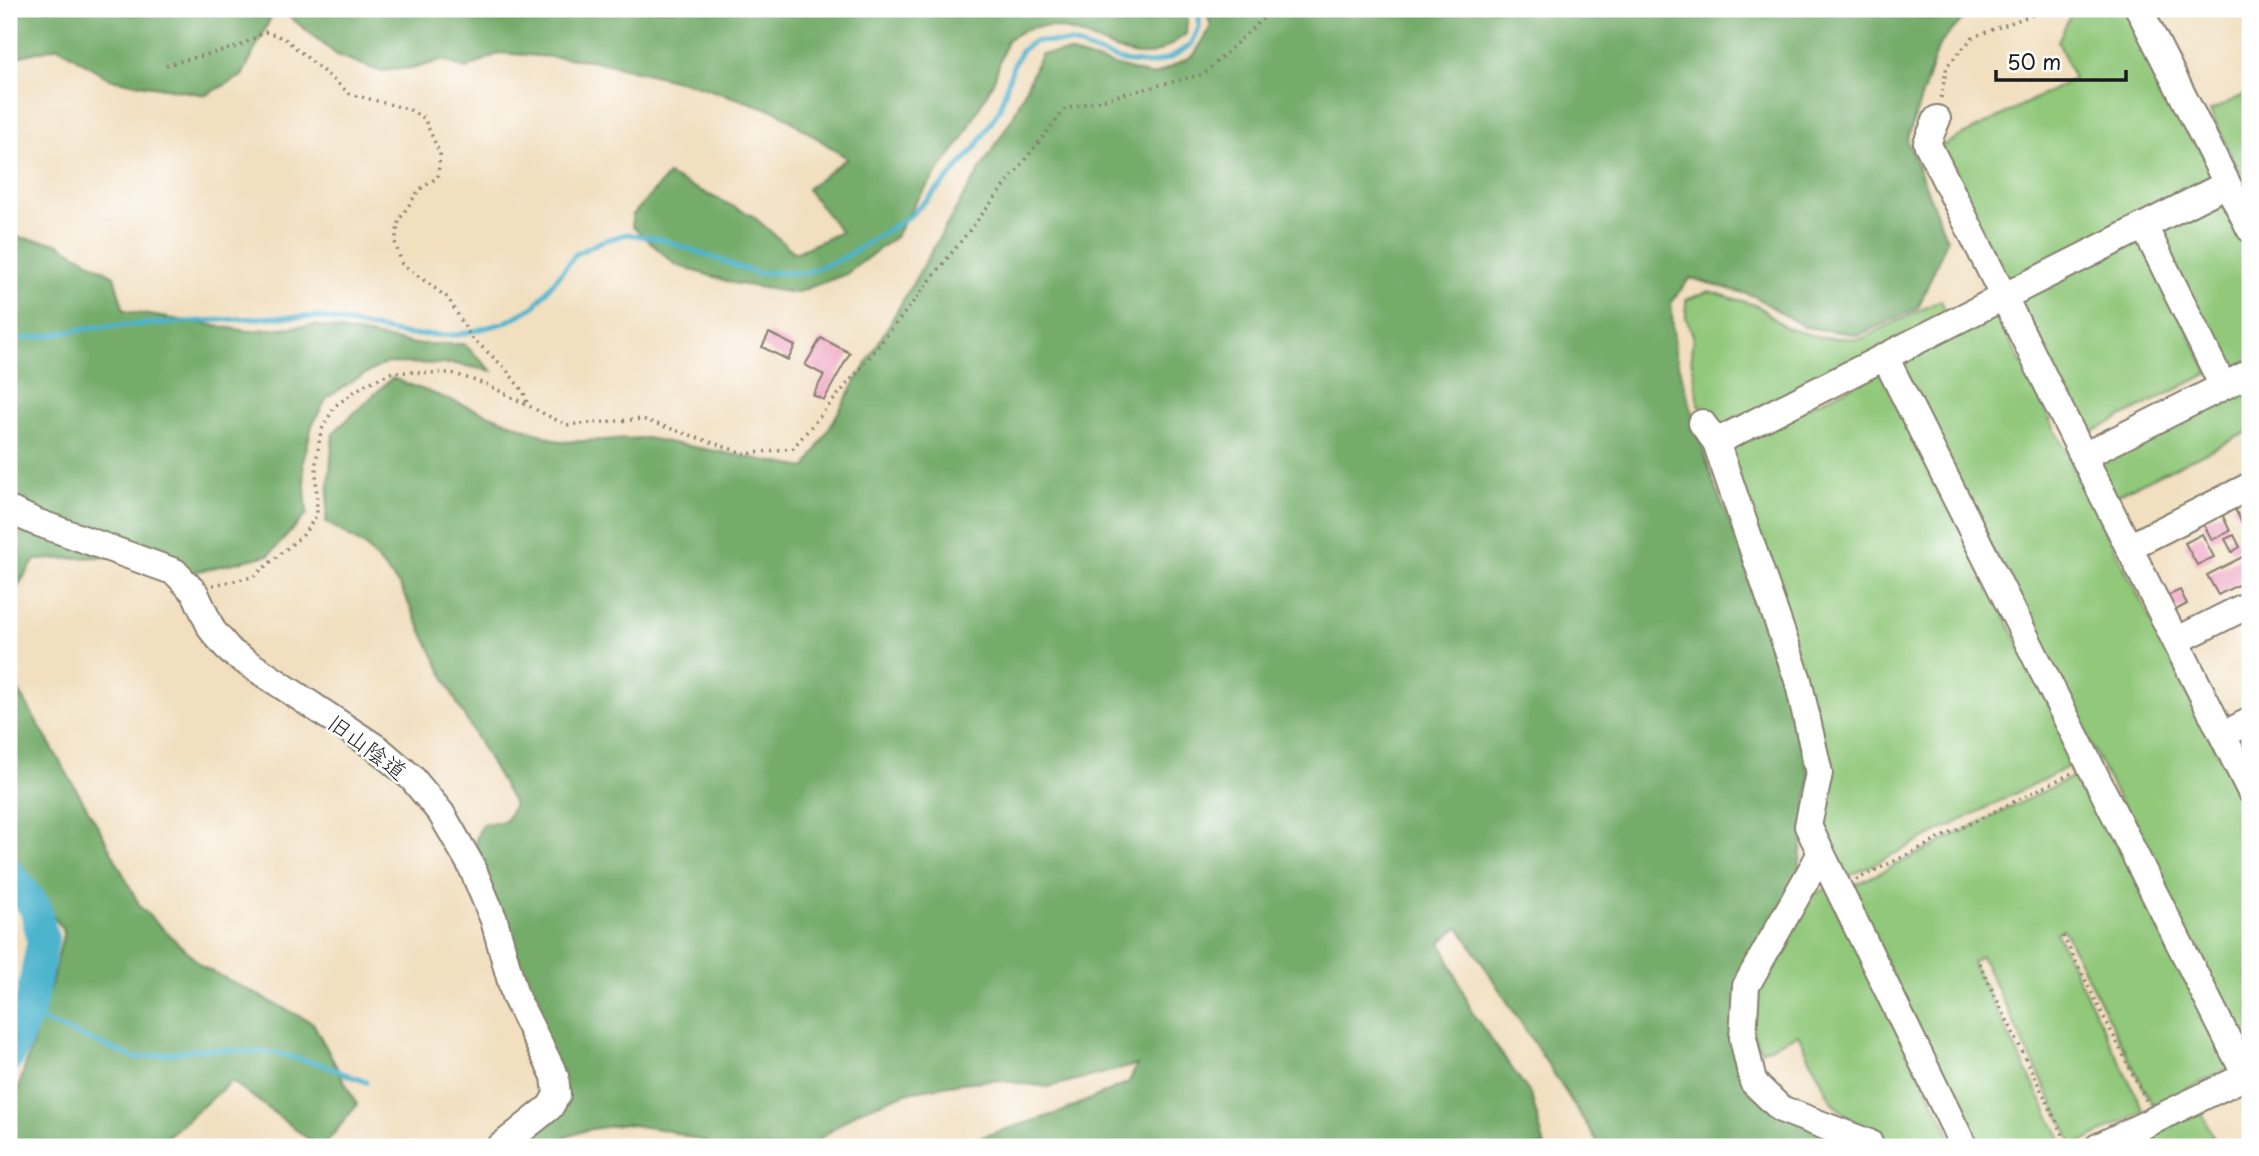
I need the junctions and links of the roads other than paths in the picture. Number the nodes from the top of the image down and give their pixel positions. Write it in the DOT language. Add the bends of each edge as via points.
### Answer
graph roads {
  1 [pos="2139,9"];
  2 [pos="1937,119"];
  3 [pos="2237,189"];
  4 [pos="2144,226"];
  5 [pos="2250,229"];
  6 [pos="2004,296"];
  7 [pos="1885,357"];
  8 [pos="2250,373"];
  9 [pos="2223,386"];
  10 [pos="2084,456"];
  11 [pos="2250,486"];
  12 [pos="9,510"];
  13 [pos="2129,547"];
  14 [pos="2250,604"];
  15 [pos="2176,640"];
  16 [pos="2250,721"];
  17 [pos="2223,735"];
  18 [pos="2250,790"];
  19 [pos="1821,853"];
  20 [pos="2248,1075"];
  21 [pos="1868,1143"];
  22 [pos="500,1147"];
  23 [pos="1964,1147"];
  24 [pos="2098,1147"];
  1 -- 3 [label="street"];
  2 -- 6 [label="street" via="1927,143"];
  3 -- 4 [label="street"];
  3 -- 5 [label="street"];
  4 -- 6 [label="street"];
  4 -- 9 [label="street"];
  6 -- 7 [label="street"];
  6 -- 10 [label="street"];
  7 -- 19 [label="street" via="1709,432 1798,680 1819,773 1808,826"];
  7 -- 20 [label="street"];
  8 -- 9 [label="street"];
  9 -- 10 [label="street"];
  10 -- 13 [label="street"];
  11 -- 13 [label="street"];
  12 -- 22 [label="street, 旧山陰道" via="174,572 195,593 212,630 231,652 378,749 412,778 441,813 471,865 494,920 515,996 555,1076 557,1095 550,1107"];
  13 -- 15 [label="street"];
  14 -- 15 [label="street"];
  15 -- 17 [label="street"];
  16 -- 17 [label="street"];
  17 -- 18 [label="street"];
  19 -- 21 [label="street" via="1746,986 1743,1038 1753,1082 1781,1109"];
  19 -- 23 [label="street"];
  20 -- 24 [label="street"];
}
